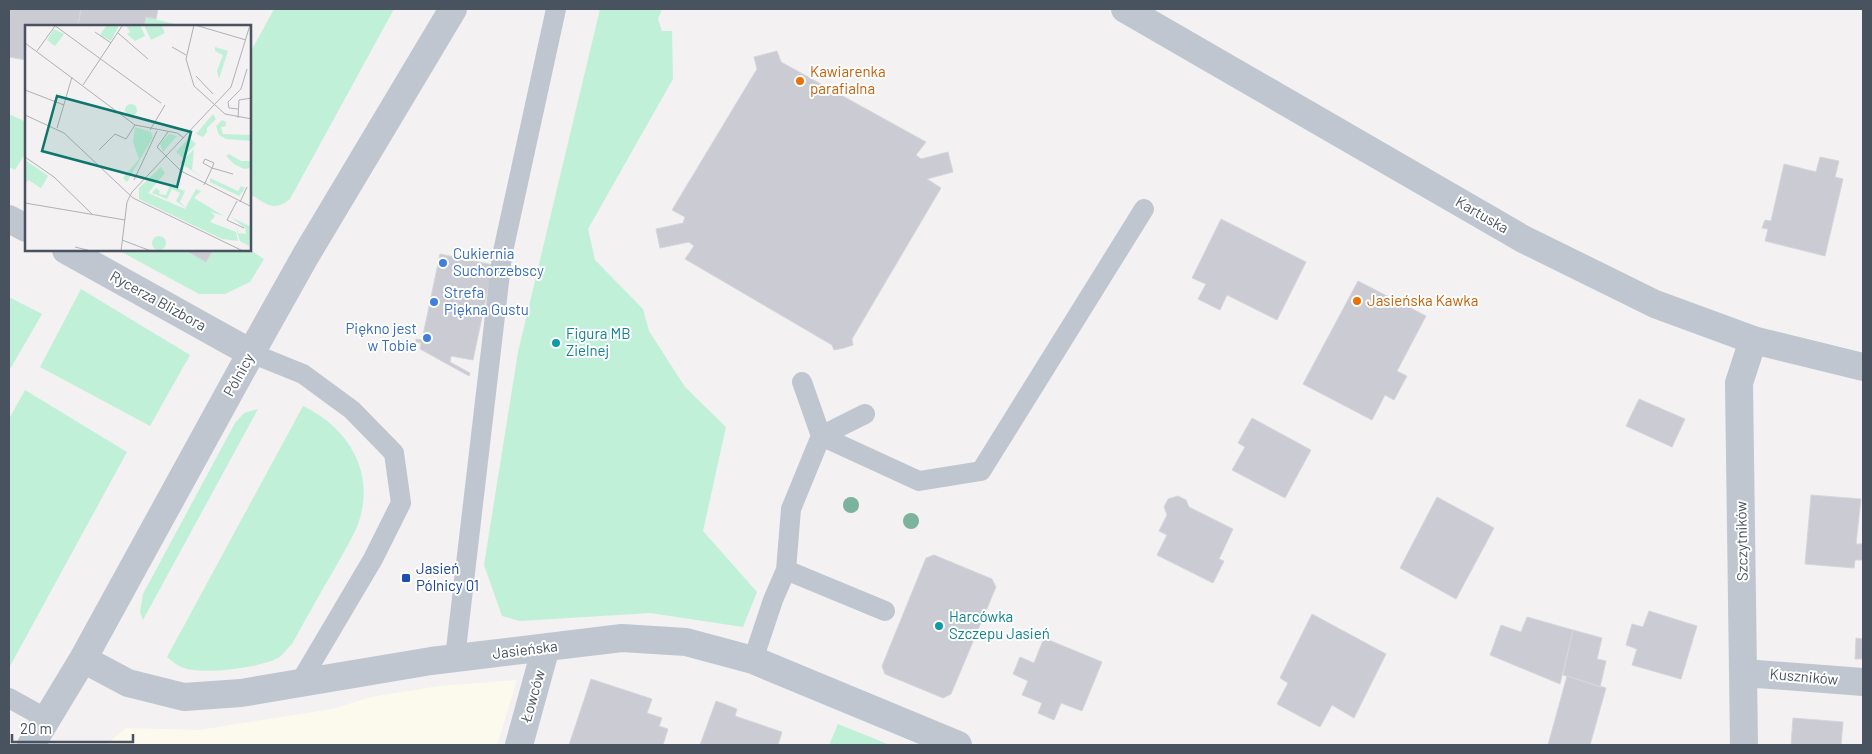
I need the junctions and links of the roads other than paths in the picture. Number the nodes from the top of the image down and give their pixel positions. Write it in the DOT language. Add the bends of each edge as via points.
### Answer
graph roads {
  1 [pos="453,9"];
  2 [pos="556,9"];
  3 [pos="1125,9"];
  4 [pos="1144,209"];
  5 [pos="9,219"];
  6 [pos="25,227"];
  7 [pos="68,251"];
  8 [pos="1753,340"];
  9 [pos="251,353"];
  10 [pos="1863,367"];
  11 [pos="802,382"];
  12 [pos="865,414"];
  13 [pos="822,436"];
  14 [pos="786,570"];
  15 [pos="885,611"];
  16 [pos="546,647"];
  17 [pos="455,658"];
  18 [pos="83,659"];
  19 [pos="753,660"];
  20 [pos="1744,672"];
  21 [pos="1863,682"];
  22 [pos="299,684"];
  23 [pos="9,698"];
  24 [pos="47,719"];
  25 [pos="31,745"];
  26 [pos="519,745"];
  27 [pos="958,745"];
  28 [pos="1744,745"];
  1 -- 9 [label="street, Pólnicy"];
  2 -- 17 [label="lane" via="502,256"];
  3 -- 8 [label="street, Kartuska" via="1522,239 1654,304"];
  4 -- 13 [label="lane" via="980,471 919,481"];
  5 -- 6 [label="street"];
  7 -- 9 [label="street, Rycerza Blizbora"];
  8 -- 10 [label="street, Kartuska"];
  8 -- 20 [label="street, Szczytników" via="1739,383"];
  9 -- 18 [label="street, Pólnicy"];
  9 -- 22 [label="lane" via="303,374 352,410 394,453 400,503 373,558"];
  11 -- 13 [label="lane"];
  12 -- 13 [label="lane"];
  13 -- 14 [label="lane" via="791,509"];
  14 -- 15 [label="lane"];
  14 -- 19 [label="lane"];
  16 -- 17 [label="street, Jasieńska"];
  16 -- 19 [label="street, Jasieńska" via="622,638 686,642"];
  16 -- 26 [label="street, Łowców"];
  17 -- 22 [label="street, Jasieńska"];
  18 -- 22 [label="street, Jasieńska" via="128,683 184,697"];
  18 -- 24 [label="street, Pólnicy"];
  19 -- 27 [label="street, Jasieńska"];
  20 -- 21 [label="street, Kuszników"];
  20 -- 28 [label="street, Szczytników"];
  23 -- 24 [label="lane"];
  24 -- 25 [label="street, Pólnicy"];
}
